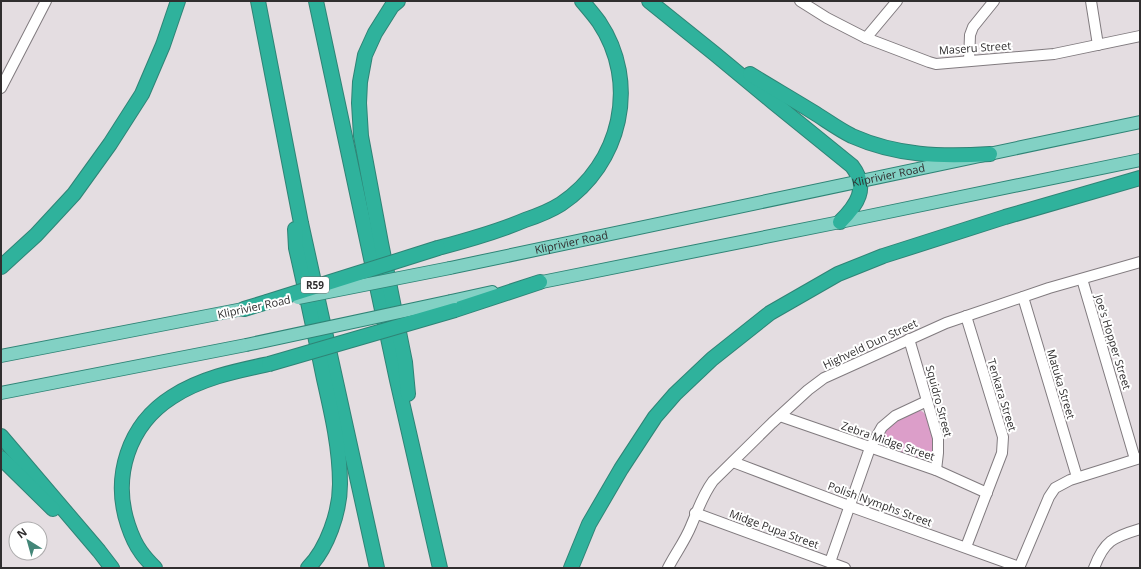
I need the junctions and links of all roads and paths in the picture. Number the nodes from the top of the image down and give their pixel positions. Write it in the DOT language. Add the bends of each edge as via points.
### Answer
graph roads {
  1 [pos="46,1"];
  2 [pos="178,1"];
  3 [pos="258,1"];
  4 [pos="316,1"];
  5 [pos="398,1"];
  6 [pos="582,1"];
  7 [pos="649,1"];
  8 [pos="800,1"];
  9 [pos="897,1"];
  10 [pos="994,1"];
  11 [pos="1091,1"];
  12 [pos="1140,36"];
  13 [pos="866,38"];
  14 [pos="1098,45"];
  15 [pos="715,54"];
  16 [pos="969,61"];
  17 [pos="1,88"];
  18 [pos="1140,122"];
  19 [pos="990,154"];
  20 [pos="1140,160"];
  21 [pos="288,162"];
  22 [pos="1140,178"];
  23 [pos="861,181"];
  24 [pos="840,222"];
  25 [pos="1140,264"];
  26 [pos="1,267"];
  27 [pos="1082,279"];
  28 [pos="540,282"];
  29 [pos="1023,297"];
  30 [pos="267,303"];
  31 [pos="453,305"];
  32 [pos="244,309"];
  33 [pos="966,316"];
  34 [pos="910,339"];
  35 [pos="1,356"];
  36 [pos="1,393"];
  37 [pos="927,401"];
  38 [pos="780,416"];
  39 [pos="1,436"];
  40 [pos="412,443"];
  41 [pos="870,448"];
  42 [pos="1,458"];
  43 [pos="1138,458"];
  44 [pos="733,462"];
  45 [pos="936,470"];
  46 [pos="1077,477"];
  47 [pos="987,493"];
  48 [pos="849,506"];
  49 [pos="695,513"];
  50 [pos="1140,529"];
  51 [pos="966,547"];
  52 [pos="99,551"];
  53 [pos="830,562"];
  54 [pos="112,568"];
  55 [pos="155,568"];
  56 [pos="308,568"];
  57 [pos="377,568"];
  58 [pos="440,568"];
  59 [pos="571,568"];
  60 [pos="668,568"];
  61 [pos="846,568"];
  62 [pos="1019,568"];
  63 [pos="1094,568"];
  1 -- 17 [label="street"];
  2 -- 26 [label="highway" via="142,94 110,144 74,194 36,235"];
  3 -- 21 [label="highway, R59"];
  4 -- 40 [label="highway"];
  5 -- 40 [label="highway" via="375,32 365,55 359,103 362,136 381,243 405,362"];
  6 -- 30 [label="highway, bridge" via="600,22 608,37 615,56 621,93 620,113 614,138 587,181 561,204 542,214 472,239"];
  7 -- 15 [label="highway"];
  8 -- 13 [label="street, Maseru Street"];
  9 -- 13 [label="street"];
  10 -- 16 [label="street" via="973,27 970,35"];
  11 -- 14 [label="street"];
  12 -- 14 [label="street, Maseru Street"];
  13 -- 16 [label="street, Maseru Street" via="929,62 942,64"];
  14 -- 16 [label="street, Maseru Street" via="1054,54"];
  15 -- 19 [label="highway" via="841,130 870,142 929,155"];
  15 -- 23 [label="highway" via="846,160"];
  18 -- 19 [label="main road, Kliprivier Road"];
  19 -- 23 [label="main road, Kliprivier Road"];
  20 -- 24 [label="main road"];
  21 -- 56 [label="highway" via="296,248 336,432 340,485 328,537"];
  21 -- 57 [label="highway, R59"];
  22 -- 59 [label="highway" via="883,256 838,274 770,313 712,359 655,417 589,524"];
  23 -- 24 [label="highway" via="856,204"];
  23 -- 30 [label="main road, Kliprivier Road, bridge" via="450,268"];
  24 -- 28 [label="main road"];
  25 -- 27 [label="street, Highveld Dun Street"];
  27 -- 29 [label="street, Highveld Dun Street"];
  27 -- 43 [label="street, Joe's Hopper Street"];
  28 -- 31 [label="highway"];
  29 -- 33 [label="street, Highveld Dun Street"];
  29 -- 46 [label="street, Matuka Street"];
  30 -- 32 [label="highway"];
  31 -- 36 [label="main road, bridge"];
  31 -- 55 [label="highway, bridge" via="269,364 224,374 171,397 149,416 125,457 121,498 131,535 140,552"];
  32 -- 35 [label="main road, Kliprivier Road"];
  33 -- 34 [label="street, Highveld Dun Street"];
  33 -- 47 [label="street, Tenkara Street" via="1003,438 1002,453"];
  34 -- 37 [label="street, Squidro Street"];
  34 -- 38 [label="street, Highveld Dun Street" via="824,378"];
  37 -- 41 [label="street" via="887,421"];
  37 -- 45 [label="street, Squidro Street" via="938,438"];
  38 -- 41 [label="street, Zebra Midge Street"];
  38 -- 44 [label="street, Highveld Dun Street"];
  39 -- 52 [label="highway"];
  40 -- 58 [label="highway"];
  41 -- 45 [label="street, Zebra Midge Street"];
  41 -- 48 [label="street"];
  42 -- 52 [label="highway"];
  43 -- 46 [label="street"];
  44 -- 48 [label="street, Polish Nymphs Street"];
  44 -- 49 [label="street, Highveld Dun Street" via="720,472 705,491"];
  45 -- 47 [label="street, Zebra Midge Street"];
  46 -- 62 [label="street" via="1055,488 1049,497"];
  47 -- 51 [label="street, Tenkara Street"];
  48 -- 51 [label="street, Polish Nymphs Street"];
  48 -- 53 [label="street"];
  49 -- 53 [label="street, Midge Pupa Street"];
  49 -- 60 [label="street, Highveld Dun Street" via="691,527"];
  50 -- 63 [label="street" via="1111,541 1100,552"];
  51 -- 62 [label="street, Polish Nymphs Street"];
  52 -- 54 [label="highway"];
  53 -- 61 [label="street, Midge Pupa Street"];
}
